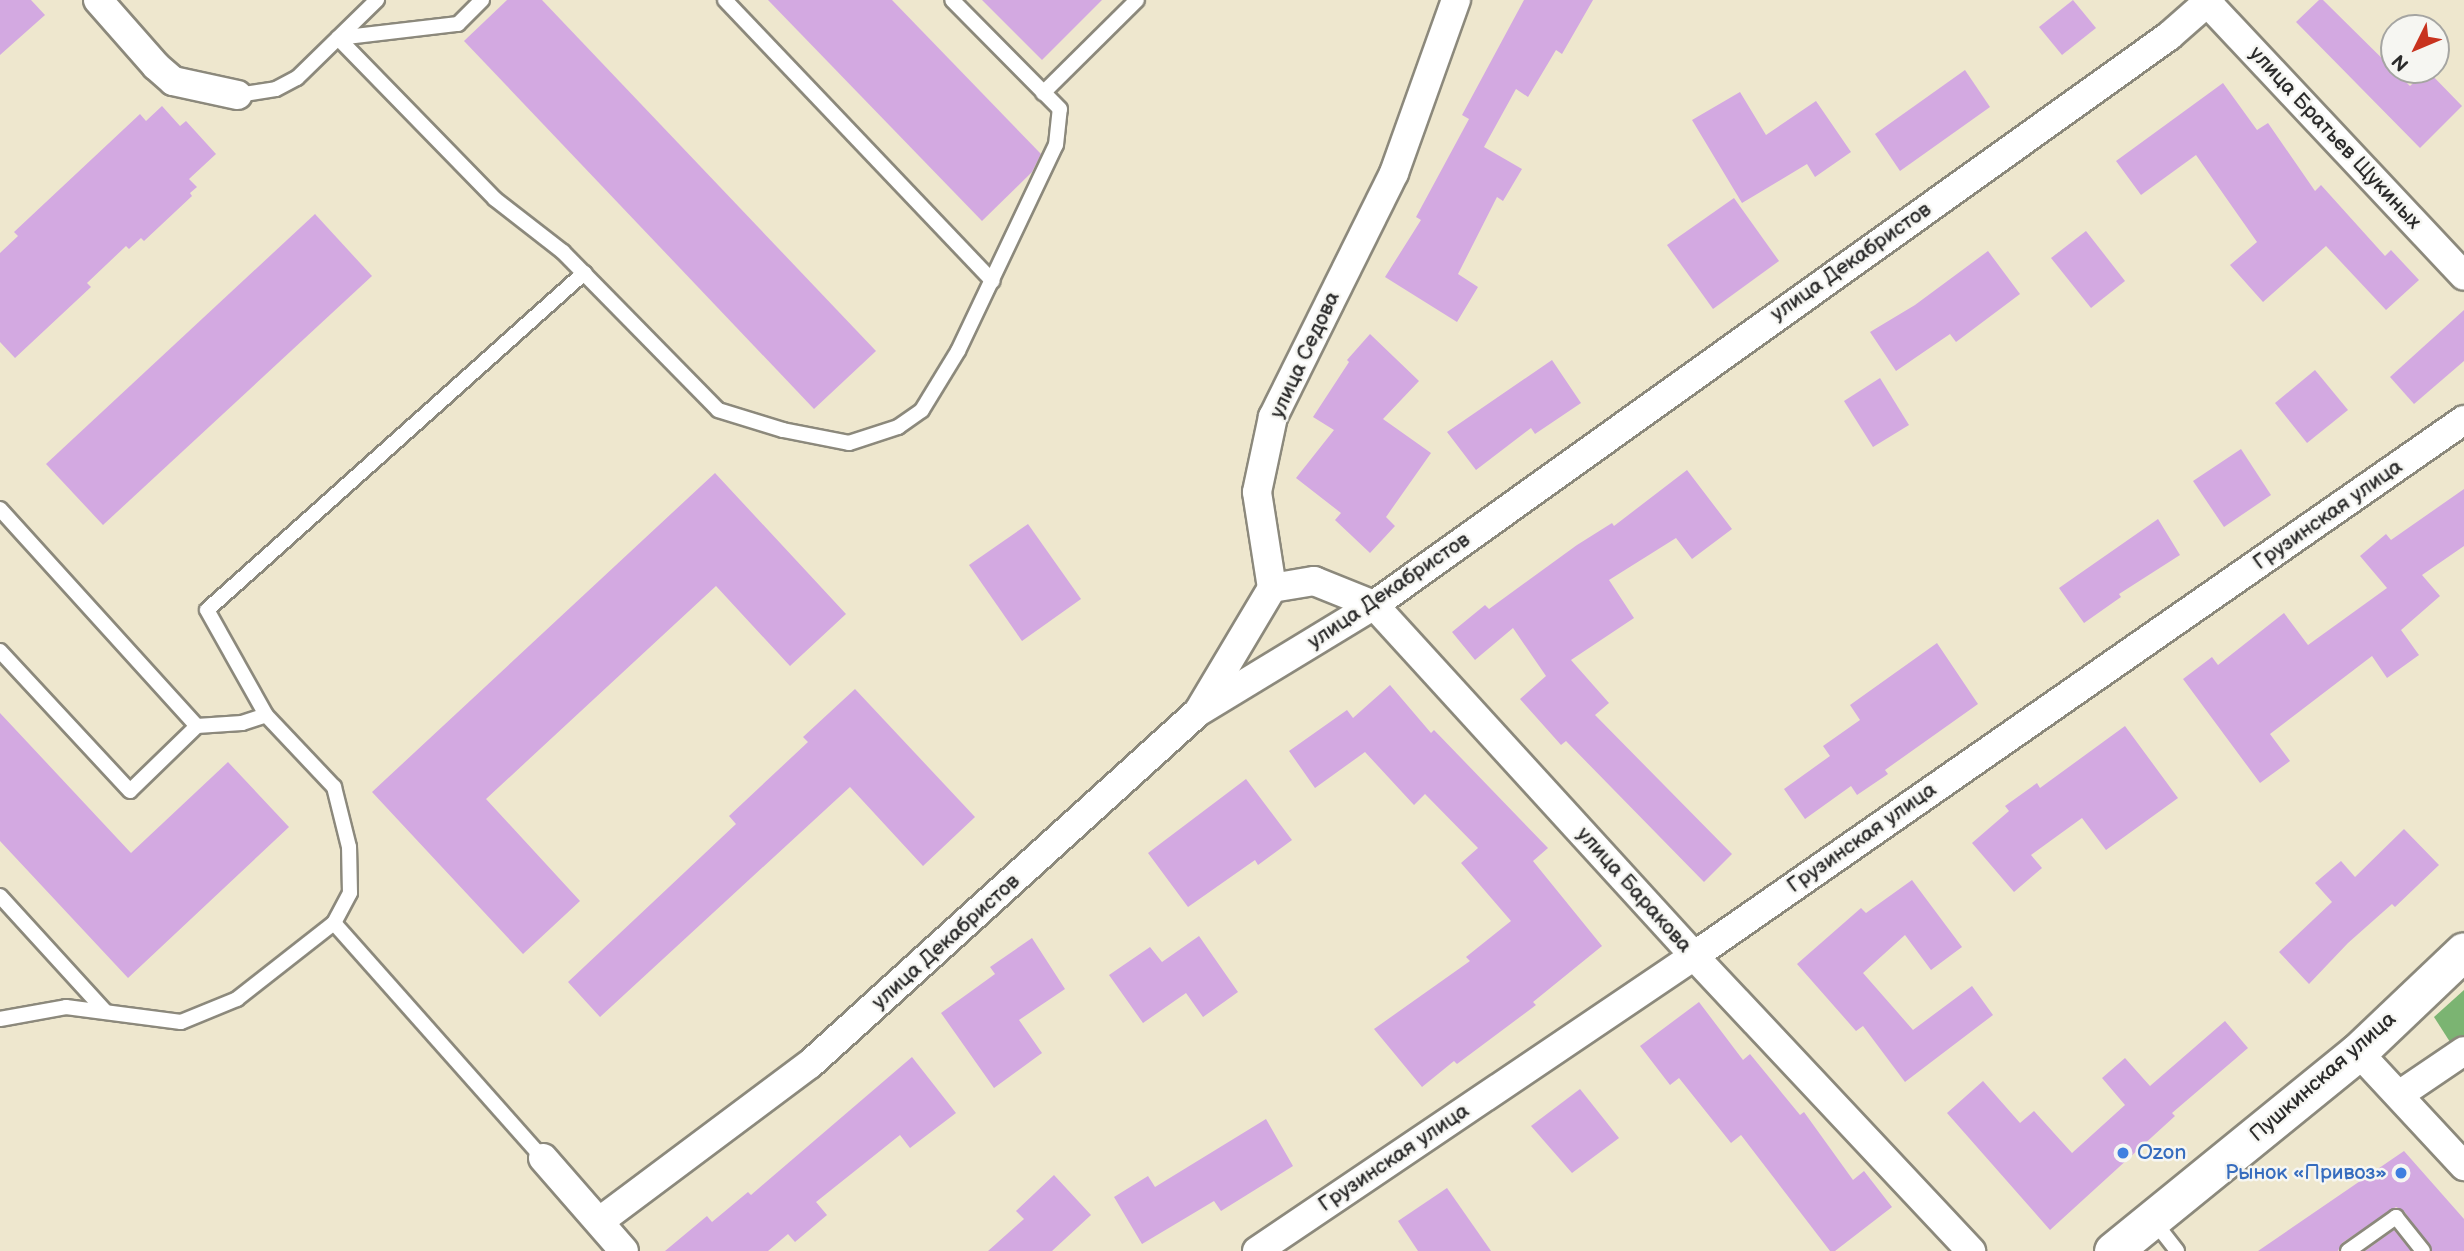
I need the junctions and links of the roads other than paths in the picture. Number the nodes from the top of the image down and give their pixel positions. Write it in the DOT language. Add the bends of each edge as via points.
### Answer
graph roads {
  1 [pos="98,0"];
  2 [pos="377,0"];
  3 [pos="482,0"];
  4 [pos="725,0"];
  5 [pos="1137,0"];
  6 [pos="1456,0"];
  7 [pos="954,1"];
  8 [pos="2208,1"];
  9 [pos="338,38"];
  10 [pos="1043,93"];
  11 [pos="238,95"];
  12 [pos="584,273"];
  13 [pos="2464,276"];
  14 [pos="993,281"];
  15 [pos="2464,420"];
  16 [pos="0,509"];
  17 [pos="1272,588"];
  18 [pos="1374,605"];
  19 [pos="0,651"];
  20 [pos="1198,712"];
  21 [pos="266,715"];
  22 [pos="197,726"];
  23 [pos="0,896"];
  24 [pos="334,922"];
  25 [pos="2464,951"];
  26 [pos="1694,956"];
  27 [pos="106,1012"];
  28 [pos="0,1019"];
  29 [pos="2464,1051"];
  30 [pos="2358,1052"];
  31 [pos="2399,1095"];
  32 [pos="542,1158"];
  33 [pos="2464,1166"];
  34 [pos="2153,1220"];
  35 [pos="600,1222"];
  36 [pos="624,1251"];
  37 [pos="1257,1251"];
  38 [pos="1971,1251"];
  39 [pos="2113,1251"];
  40 [pos="2177,1251"];
  41 [pos="2348,1251"];
  42 [pos="2423,1251"];
  1 -- 11 [label="street" via="173,81"];
  2 -- 9 [label="lane"];
  3 -- 9 [label="lane" via="458,24"];
  4 -- 14 [label="lane"];
  5 -- 10 [label="lane"];
  6 -- 17 [label="street, улица Седова" via="1394,173 1273,417 1257,492"];
  7 -- 10 [label="lane"];
  8 -- 13 [label="street, улица Братьев Щукиных"];
  8 -- 18 [label="street, улица Декабристов" via="2169,37"];
  9 -- 11 [label="lane" via="297,78 276,89"];
  9 -- 12 [label="lane" via="495,199"];
  10 -- 14 [label="lane" via="1060,109 1056,145"];
  12 -- 14 [label="lane" via="719,410 783,430 849,443 898,427 922,410"];
  12 -- 21 [label="lane" via="207,610"];
  15 -- 26 [label="street, Грузинская улица"];
  16 -- 22 [label="lane"];
  17 -- 18 [label="street, улица Баракова" via="1314,581"];
  17 -- 20 [label="street"];
  18 -- 20 [label="street, улица Декабристов"];
  18 -- 26 [label="street, улица Баракова"];
  19 -- 22 [label="lane" via="130,790"];
  20 -- 35 [label="street, улица Декабристов" via="810,1064"];
  21 -- 22 [label="lane" via="242,723"];
  21 -- 24 [label="lane" via="334,787 349,847 350,881 350,893"];
  23 -- 27 [label="lane"];
  24 -- 27 [label="lane" via="237,999 181,1022"];
  24 -- 32 [label="lane"];
  25 -- 30 [label="street, Пушкинская улица"];
  26 -- 37 [label="street, Грузинская улица"];
  26 -- 38 [label="street, улица Баракова"];
  27 -- 28 [label="lane" via="66,1007"];
  29 -- 31 [label="street"];
  30 -- 31 [label="street"];
  30 -- 34 [label="street, Пушкинская улица"];
  31 -- 33 [label="street"];
  32 -- 35 [label="street"];
  34 -- 39 [label="street, Пушкинская улица"];
  34 -- 40 [label="lane"];
  35 -- 36 [label="street"];
  41 -- 42 [label="lane" via="2396,1217"];
}
